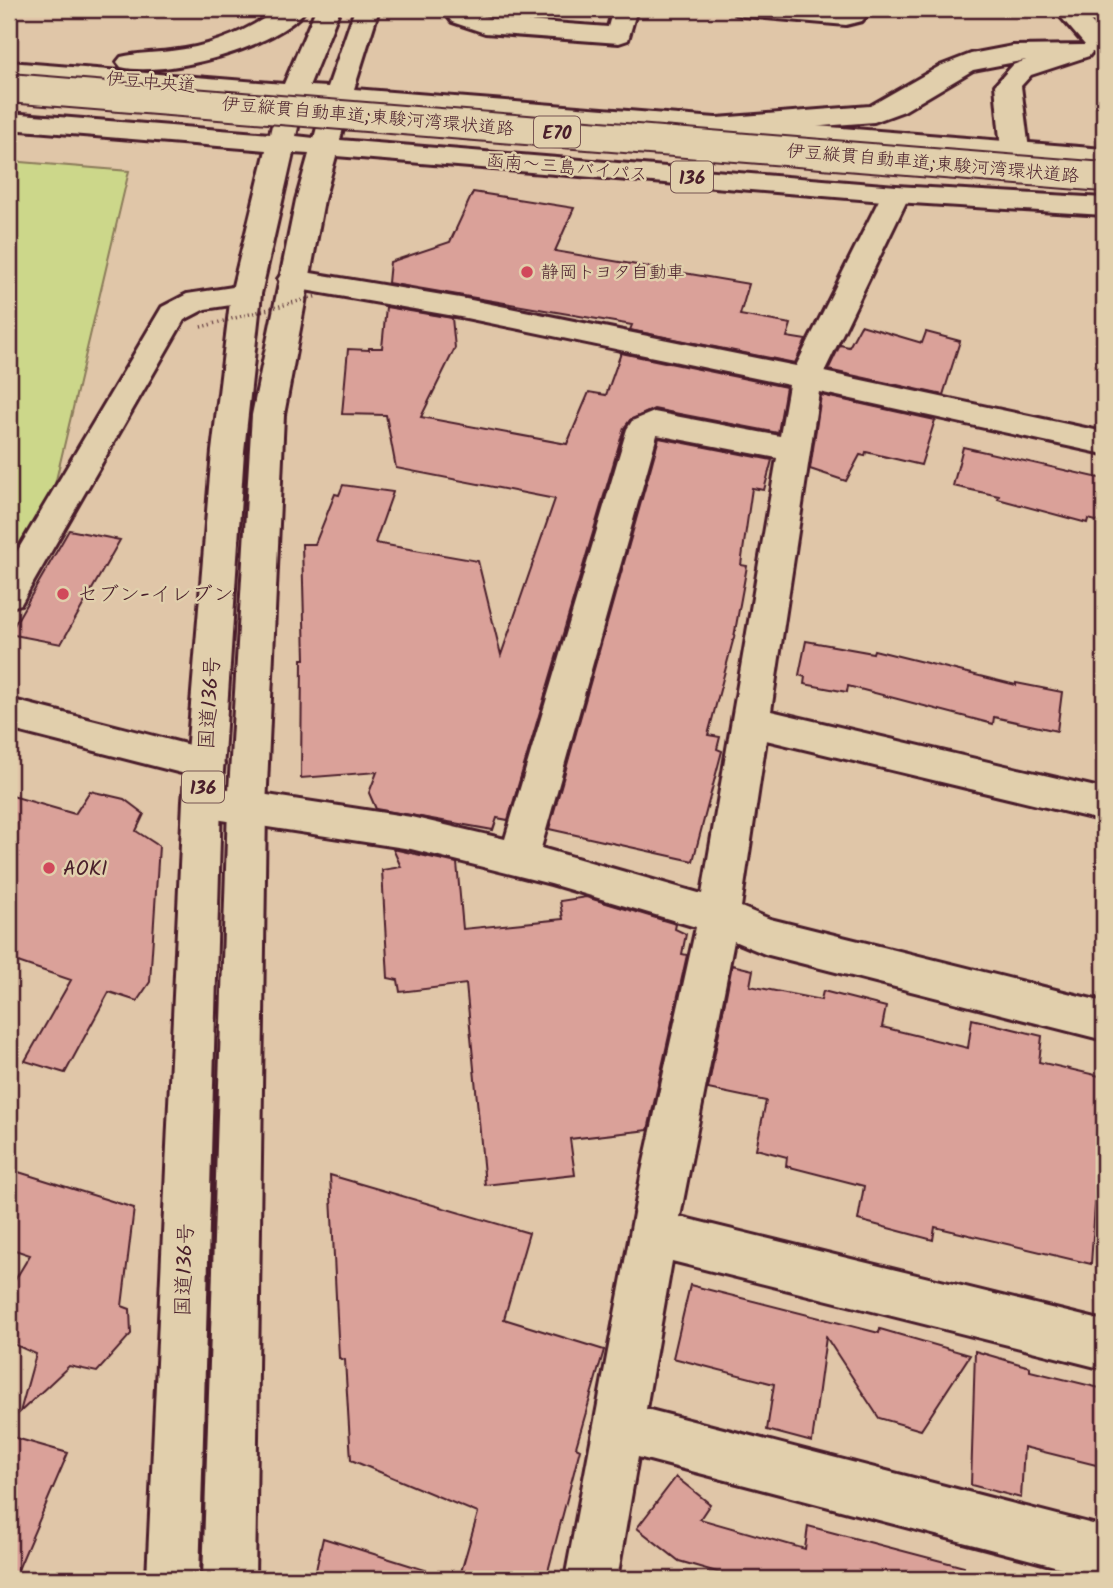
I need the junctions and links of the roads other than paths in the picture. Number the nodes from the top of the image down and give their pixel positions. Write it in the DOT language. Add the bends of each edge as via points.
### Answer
graph roads {
  1 [pos="293,9"];
  2 [pos="328,9"];
  3 [pos="367,9"];
  4 [pos="454,9"];
  5 [pos="625,9"];
  6 [pos="744,9"];
  7 [pos="860,9"];
  8 [pos="1066,9"];
  9 [pos="1096,49"];
  10 [pos="9,59"];
  11 [pos="9,70"];
  12 [pos="9,88"];
  13 [pos="293,93"];
  14 [pos="338,95"];
  15 [pos="9,121"];
  16 [pos="717,126"];
  17 [pos="280,144"];
  18 [pos="326,147"];
  19 [pos="1015,150"];
  20 [pos="1104,157"];
  21 [pos="1104,177"];
  22 [pos="896,194"];
  23 [pos="1104,207"];
  24 [pos="306,288"];
  25 [pos="246,294"];
  26 [pos="806,377"];
  27 [pos="1104,443"];
  28 [pos="793,450"];
  29 [pos="9,595"];
  30 [pos="9,714"];
  31 [pos="750,721"];
  32 [pos="203,783"];
  33 [pos="1104,805"];
  34 [pos="247,807"];
  35 [pos="518,859"];
  36 [pos="719,916"];
  37 [pos="1104,1021"];
  38 [pos="655,1234"];
  39 [pos="1104,1345"];
  40 [pos="619,1427"];
  41 [pos="1104,1553"];
  42 [pos="173,1579"];
  43 [pos="229,1579"];
  44 [pos="590,1579"];
  1 -- 10 [label="main road" via="259,34 179,58 120,62"];
  2 -- 13 [label="main road, 国道136号 / 136"];
  3 -- 14 [label="main road, 国道136号 / 136"];
  4 -- 5 [label="main road" via="461,18 485,25 619,35"];
  6 -- 7 [label="main road" via="846,18"];
  8 -- 9 [label="main road"];
  9 -- 16 [label="main road" via="1015,52 980,60 948,71 874,114"];
  9 -- 19 [label="main road" via="1022,70 1008,85"];
  11 -- 13 [label="main road, 伊豆中央道"];
  12 -- 21 [label="main road, 伊豆縦貫自動車道;東駿河湾環状道路 / E70, bridge"];
  13 -- 14 [label="main road"];
  13 -- 17 [label="main road, 国道136号 / 136"];
  14 -- 16 [label="main road"];
  14 -- 18 [label="main road, 国道136号 / 136"];
  15 -- 17 [label="main road, 136"];
  16 -- 19 [label="main road"];
  17 -- 18 [label="main road, 函南～三島バイパス / 136"];
  17 -- 25 [label="main road, 国道136号 / 136"];
  18 -- 22 [label="main road, 函南～三島バイパス / 136"];
  18 -- 24 [label="main road, 国道136号 / 136" via="310,200"];
  19 -- 20 [label="main road"];
  22 -- 23 [label="main road, 函南～三島バイパス / 136"];
  22 -- 26 [label="main road"];
  24 -- 26 [label="main road" via="399,296"];
  24 -- 34 [label="main road, 国道136号 / 136" via="268,415"];
  25 -- 29 [label="main road" via="198,301 173,314"];
  25 -- 32 [label="main road, 国道136号 / 136" via="228,451"];
  26 -- 27 [label="main road"];
  26 -- 28 [label="main road"];
  28 -- 31 [label="main road"];
  28 -- 35 [label="main road" via="653,423 643,429"];
  30 -- 32 [label="main road"];
  31 -- 33 [label="main road"];
  31 -- 36 [label="main road"];
  32 -- 34 [label="main road"];
  32 -- 42 [label="main road, 国道136号 / 136"];
  34 -- 35 [label="main road" via="411,833"];
  34 -- 43 [label="main road, 国道136号 / 136"];
  35 -- 36 [label="main road"];
  36 -- 37 [label="main road" via="765,936"];
  36 -- 38 [label="main road"];
  38 -- 39 [label="main road"];
  38 -- 40 [label="main road"];
  40 -- 41 [label="main road"];
  40 -- 44 [label="main road"];
}
